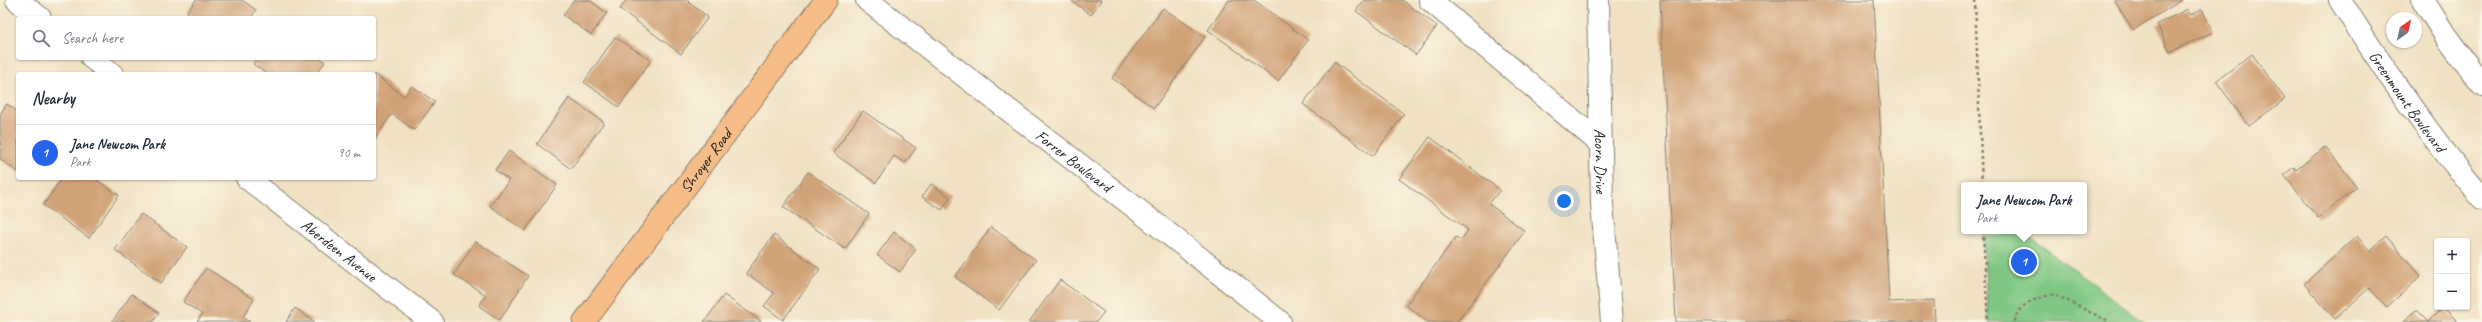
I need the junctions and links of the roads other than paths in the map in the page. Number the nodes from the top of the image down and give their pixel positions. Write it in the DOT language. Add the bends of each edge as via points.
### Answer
graph roads {
  1 [pos="17,0"];
  2 [pos="826,0"];
  3 [pos="866,0"];
  4 [pos="1430,0"];
  5 [pos="1598,0"];
  6 [pos="2340,0"];
  7 [pos="2423,0"];
  8 [pos="37,16"];
  9 [pos="94,60"];
  10 [pos="110,72"];
  11 [pos="2482,85"];
  12 [pos="1601,144"];
  13 [pos="250,180"];
  14 [pos="2482,198"];
  15 [pos="432,322"];
  16 [pos="584,322"];
  17 [pos="1280,322"];
  18 [pos="1612,322"];
  1 -- 8 [label="street"];
  2 -- 16 [label="main road, Shroyer Road"];
  3 -- 17 [label="street, Forrer Boulevard" via="1166,230"];
  4 -- 12 [label="street"];
  5 -- 12 [label="street, Acorn Drive"];
  6 -- 14 [label="street, Greenmount Boulevard" via="2387,74 2443,153"];
  7 -- 11 [label="street"];
  9 -- 10 [label="street"];
  12 -- 18 [label="street, Acorn Drive" via="1602,204"];
  13 -- 15 [label="street, Aberdeen Avenue"];
}
